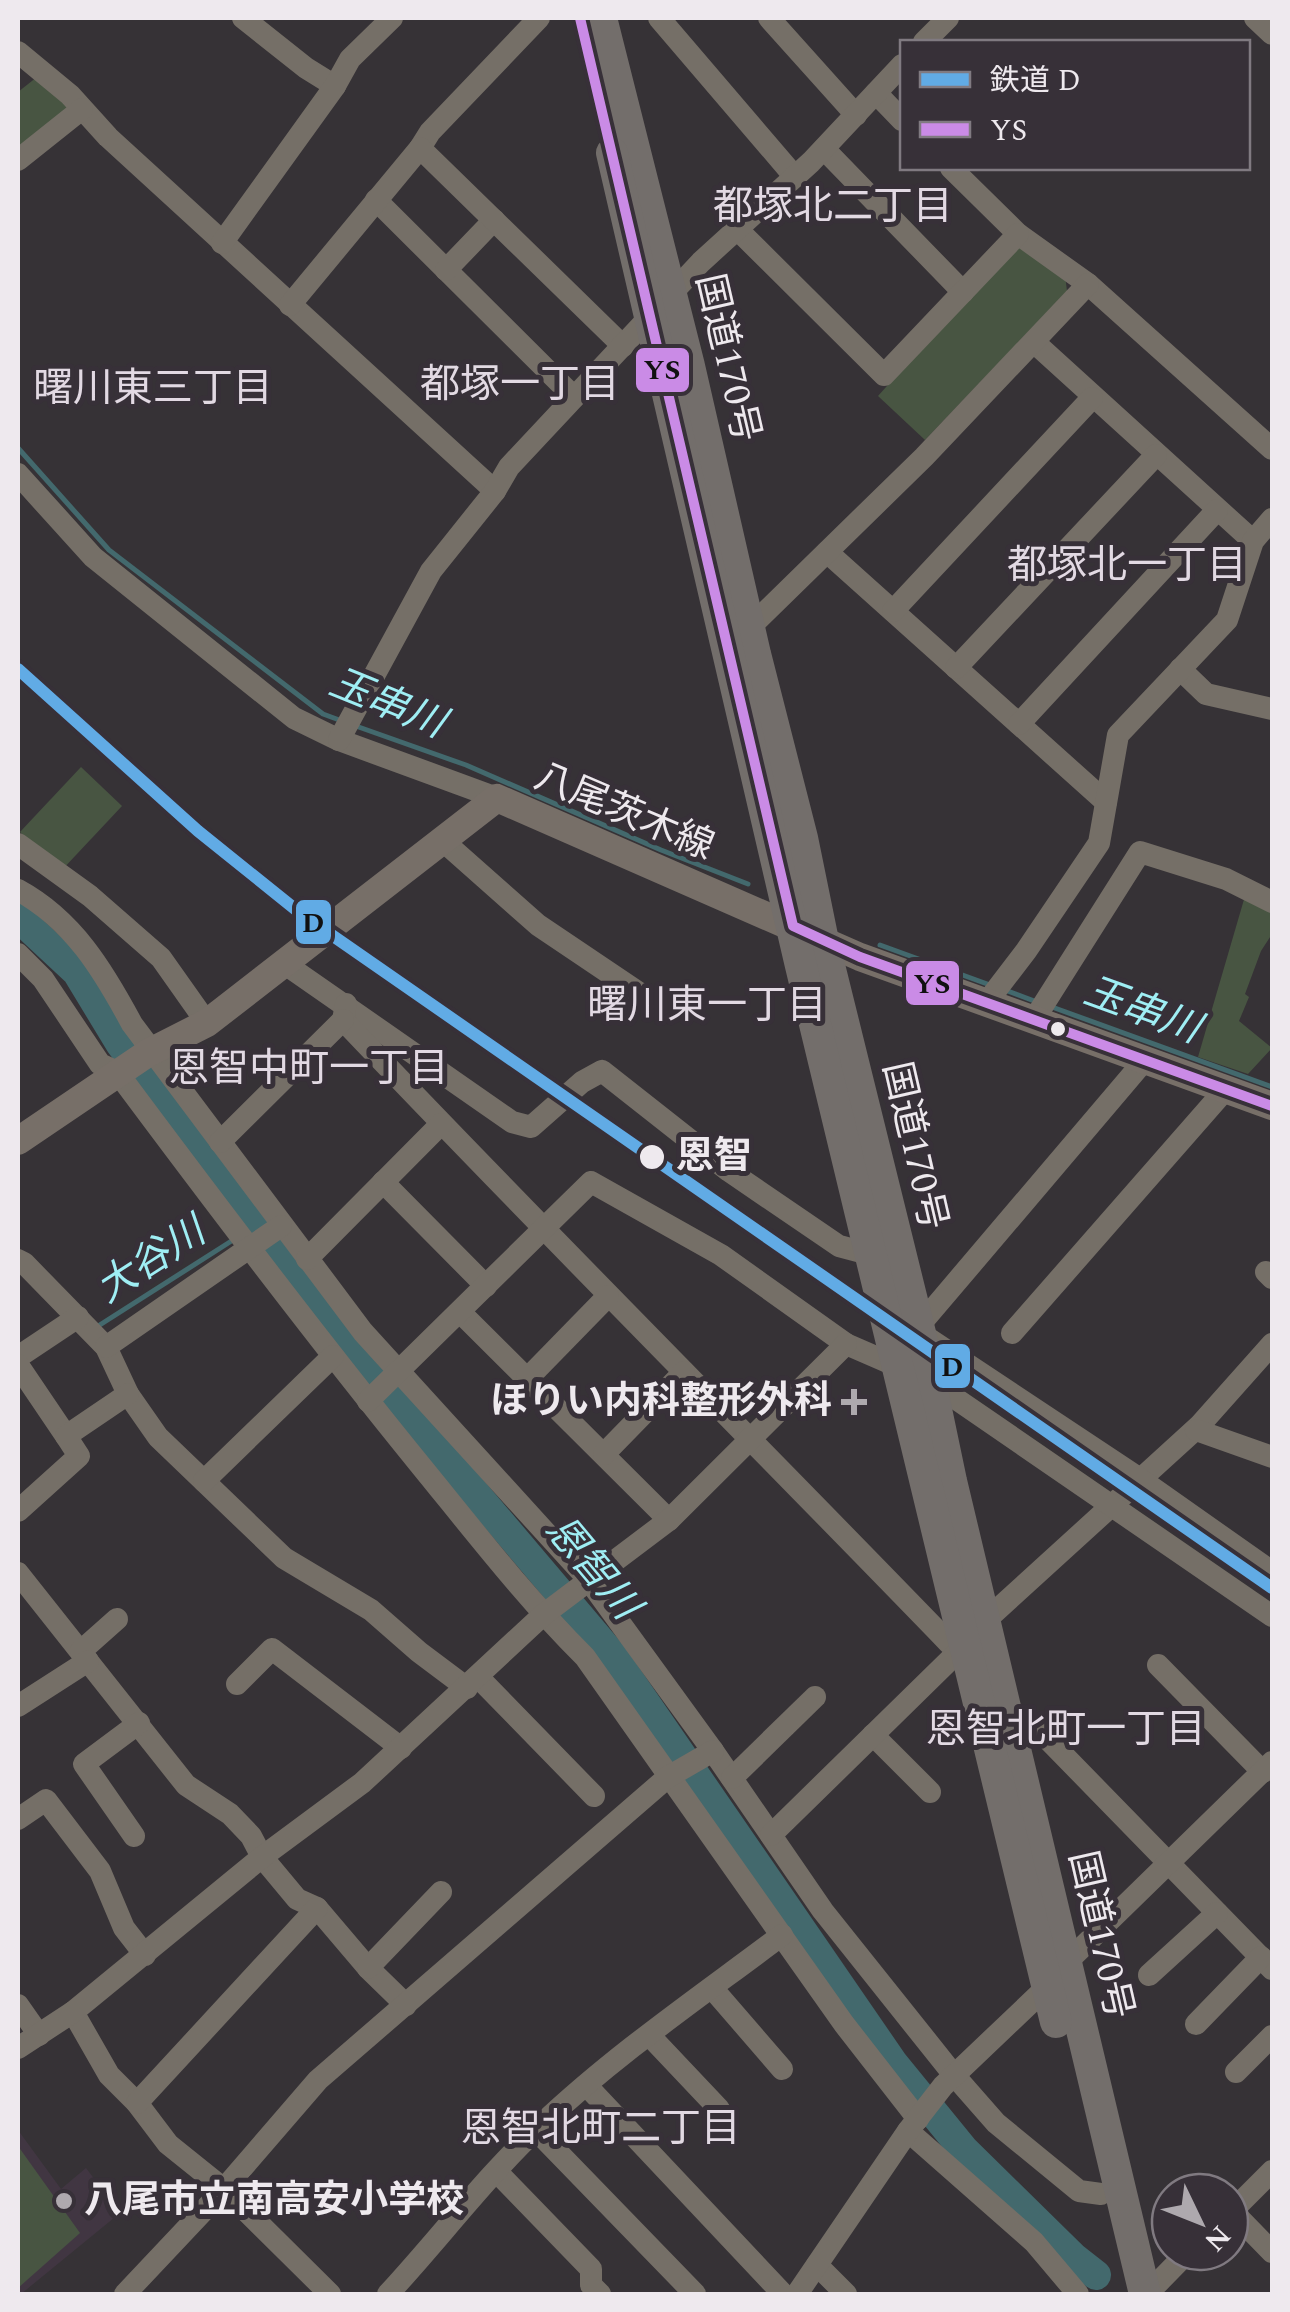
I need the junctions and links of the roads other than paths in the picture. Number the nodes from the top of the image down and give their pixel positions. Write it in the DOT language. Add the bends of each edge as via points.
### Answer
graph roads {
  1 [pos="243,18"];
  2 [pos="392,18"];
  3 [pos="580,18"];
  4 [pos="601,18"];
  5 [pos="659,18"];
  6 [pos="769,18"];
  7 [pos="948,18"];
  8 [pos="1255,18"];
  9 [pos="534,19"];
  10 [pos="1272,34"];
  11 [pos="926,40"];
  12 [pos="18,52"];
  13 [pos="900,68"];
  14 [pos="335,86"];
  15 [pos="876,93"];
  16 [pos="82,109"];
  17 [pos="856,116"];
  18 [pos="900,118"];
  19 [pos="420,148"];
  20 [pos="824,149"];
  21 [pos="18,160"];
  22 [pos="953,170"];
  23 [pos="795,177"];
  24 [pos="376,200"];
  25 [pos="494,220"];
  26 [pos="737,229"];
  27 [pos="1018,234"];
  28 [pos="222,243"];
  29 [pos="446,270"];
  30 [pos="1088,284"];
  31 [pos="963,292"];
  32 [pos="290,305"];
  33 [pos="660,306"];
  34 [pos="1035,343"];
  35 [pos="622,346"];
  36 [pos="574,397"];
  37 [pos="1092,398"];
  38 [pos="1272,448"];
  39 [pos="1156,455"];
  40 [pos="18,474"];
  41 [pos="495,492"];
  42 [pos="1218,510"];
  43 [pos="1272,520"];
  44 [pos="1253,541"];
  45 [pos="827,552"];
  46 [pos="893,612"];
  47 [pos="749,628"];
  48 [pos="956,668"];
  49 [pos="1180,670"];
  50 [pos="1272,710"];
  51 [pos="1018,724"];
  52 [pos="339,740"];
  53 [pos="497,798"];
  54 [pos="1106,802"];
  55 [pos="442,840"];
  56 [pos="18,844"];
  57 [pos="18,890"];
  58 [pos="1272,902"];
  59 [pos="793,926"];
  60 [pos="823,941"];
  61 [pos="18,954"];
  62 [pos="284,964"];
  63 [pos="642,994"];
  64 [pos="987,1002"];
  65 [pos="344,1012"];
  66 [pos="1035,1018"];
  67 [pos="207,1023"];
  68 [pos="151,1052"];
  69 [pos="1144,1061"];
  70 [pos="120,1071"];
  71 [pos="1225,1090"];
  72 [pos="1272,1106"];
  73 [pos="441,1124"];
  74 [pos="18,1141"];
  75 [pos="220,1142"];
  76 [pos="384,1182"];
  77 [pos="279,1227"];
  78 [pos="543,1230"];
  79 [pos="248,1248"];
  80 [pos="885,1253"];
  81 [pos="306,1259"];
  82 [pos="18,1260"];
  83 [pos="486,1286"];
  84 [pos="608,1296"];
  85 [pos="460,1312"];
  86 [pos="78,1317"];
  87 [pos="919,1330"];
  88 [pos="1012,1333"];
  89 [pos="846,1344"];
  90 [pos="1272,1344"];
  91 [pos="106,1347"];
  92 [pos="333,1356"];
  93 [pos="18,1357"];
  94 [pos="18,1365"];
  95 [pos="899,1366"];
  96 [pos="684,1372"];
  97 [pos="398,1374"];
  98 [pos="527,1380"];
  99 [pos="930,1381"];
  100 [pos="128,1394"];
  101 [pos="368,1400"];
  102 [pos="1196,1430"];
  103 [pos="66,1436"];
  104 [pos="753,1440"];
  105 [pos="604,1454"];
  106 [pos="1272,1457"];
  107 [pos="1140,1479"];
  108 [pos="204,1481"];
  109 [pos="1111,1505"];
  110 [pos="18,1511"];
  111 [pos="670,1520"];
  112 [pos="1272,1572"];
  113 [pos="18,1574"];
  114 [pos="586,1581"];
  115 [pos="545,1614"];
  116 [pos="1272,1616"];
  117 [pos="117,1619"];
  118 [pos="972,1635"];
  119 [pos="85,1656"];
  120 [pos="1158,1664"];
  121 [pos="473,1682"];
  122 [pos="237,1684"];
  123 [pos="815,1697"];
  124 [pos="18,1706"];
  125 [pos="1007,1715"];
  126 [pos="139,1723"];
  127 [pos="873,1735"];
  128 [pos="401,1748"];
  129 [pos="710,1751"];
  130 [pos="1268,1767"];
  131 [pos="671,1776"];
  132 [pos="732,1778"];
  133 [pos="930,1792"];
  134 [pos="594,1796"];
  135 [pos="18,1819"];
  136 [pos="771,1834"];
  137 [pos="134,1836"];
  138 [pos="262,1857"];
  139 [pos="1169,1863"];
  140 [pos="441,1892"];
  141 [pos="317,1908"];
  142 [pos="1217,1913"];
  143 [pos="782,1935"];
  144 [pos="145,1956"];
  145 [pos="1266,1963"];
  146 [pos="368,1968"];
  147 [pos="1057,1975"];
  148 [pos="1149,1976"];
  149 [pos="712,1988"];
  150 [pos="18,2005"];
  151 [pos="406,2005"];
  152 [pos="73,2012"];
  153 [pos="1196,2024"];
  154 [pos="40,2035"];
  155 [pos="649,2035"];
  156 [pos="1272,2036"];
  157 [pos="18,2048"];
  158 [pos="782,2069"];
  159 [pos="1236,2072"];
  160 [pos="948,2080"];
  161 [pos="587,2086"];
  162 [pos="137,2103"];
  163 [pos="719,2109"];
  164 [pos="916,2122"];
  165 [pos="536,2130"];
  166 [pos="1272,2171"];
  167 [pos="497,2172"];
  168 [pos="224,2189"];
  169 [pos="1250,2193"];
  170 [pos="1102,2194"];
  171 [pos="1250,2231"];
  172 [pos="1272,2252"];
  173 [pos="816,2264"];
  174 [pos="1164,2272"];
  175 [pos="1144,2288"];
  176 [pos="125,2294"];
  177 [pos="330,2294"];
  178 [pos="388,2294"];
  179 [pos="600,2294"];
  180 [pos="695,2294"];
  181 [pos="783,2294"];
  182 [pos="798,2294"];
  183 [pos="846,2294"];
  184 [pos="1078,2294"];
  1 -- 14 [label="street"];
  2 -- 14 [label="street" via="350,59"];
  3 -- 33 [label="highway, 国道170号"];
  4 -- 33 [label="highway, 国道170号"];
  5 -- 23 [label="street"];
  6 -- 17 [label="street"];
  7 -- 11 [label="street"];
  8 -- 10 [label="street"];
  9 -- 19 [label="street"];
  12 -- 16 [label="street"];
  13 -- 15 [label="street"];
  14 -- 28 [label="street"];
  15 -- 17 [label="street"];
  15 -- 18 [label="street"];
  16 -- 21 [label="street"];
  16 -- 28 [label="street"];
  17 -- 20 [label="street"];
  19 -- 24 [label="street"];
  19 -- 25 [label="street"];
  20 -- 23 [label="street"];
  20 -- 31 [label="street"];
  22 -- 27 [label="street"];
  23 -- 26 [label="street"];
  24 -- 29 [label="street"];
  24 -- 32 [label="street"];
  25 -- 29 [label="street"];
  25 -- 35 [label="street"];
  26 -- 31 [label="street" via="884,375"];
  26 -- 33 [label="street"];
  27 -- 30 [label="street"];
  27 -- 31 [label="street"];
  28 -- 32 [label="street"];
  29 -- 36 [label="street"];
  30 -- 34 [label="street"];
  30 -- 38 [label="street"];
  32 -- 41 [label="street"];
  33 -- 35 [label="street"];
  33 -- 47 [label="highway, 国道170号"];
  33 -- 59 [label="highway, 国道170号"];
  34 -- 37 [label="street"];
  34 -- 45 [label="street"];
  35 -- 36 [label="street"];
  36 -- 41 [label="street" via="508,467"];
  37 -- 39 [label="street"];
  37 -- 46 [label="street"];
  39 -- 42 [label="street"];
  39 -- 48 [label="street"];
  40 -- 52 [label="street" via="93,557 294,718"];
  41 -- 52 [label="street" via="431,572"];
  42 -- 44 [label="street"];
  42 -- 51 [label="street"];
  43 -- 44 [label="street"];
  44 -- 49 [label="street" via="1227,620"];
  45 -- 46 [label="street"];
  45 -- 47 [label="street"];
  46 -- 48 [label="street"];
  47 -- 60 [label="highway, 国道170号"];
  48 -- 51 [label="street"];
  49 -- 50 [label="street" via="1206,694"];
  49 -- 54 [label="street" via="1118,735"];
  51 -- 54 [label="street"];
  52 -- 53 [label="street"];
  53 -- 55 [label="main road, 八尾茨木線"];
  53 -- 59 [label="main road, 八尾茨木線"];
  54 -- 64 [label="street" via="1099,844"];
  55 -- 62 [label="main road, 八尾茨木線"];
  55 -- 63 [label="street" via="538,924"];
  56 -- 67 [label="street" via="161,958"];
  57 -- 68 [label="street" via="86,947"];
  58 -- 66 [label="street" via="1226,878 1140,852"];
  59 -- 60 [label="main road, 八尾茨木線"];
  59 -- 80 [label="highway, 国道170号"];
  60 -- 64 [label="main road, 八尾茨木線"];
  60 -- 80 [label="highway, 国道170号"];
  61 -- 70 [label="street" via="43,978 100,1064"];
  62 -- 65 [label="street"];
  62 -- 67 [label="main road, 八尾茨木線"];
  64 -- 66 [label="main road, 八尾茨木線"];
  65 -- 73 [label="street"];
  65 -- 75 [label="street"];
  65 -- 80 [label="street" via="531,1128 602,1071 729,1171 839,1246"];
  66 -- 69 [label="main road, 八尾茨木線"];
  67 -- 68 [label="main road, 八尾茨木線"];
  68 -- 70 [label="main road, 八尾茨木線"];
  68 -- 75 [label="street"];
  69 -- 71 [label="main road, 八尾茨木線"];
  69 -- 87 [label="street"];
  70 -- 74 [label="main road, 八尾茨木線"];
  70 -- 79 [label="street"];
  71 -- 72 [label="main road, 八尾茨木線"];
  71 -- 88 [label="street"];
  73 -- 76 [label="street"];
  73 -- 78 [label="street"];
  75 -- 77 [label="street"];
  76 -- 81 [label="street"];
  76 -- 83 [label="street"];
  77 -- 79 [label="street"];
  77 -- 81 [label="street"];
  78 -- 83 [label="street"];
  78 -- 84 [label="street"];
  78 -- 89 [label="street" via="591,1182 721,1256"];
  79 -- 91 [label="street"];
  79 -- 92 [label="street"];
  80 -- 87 [label="highway, 国道170号"];
  80 -- 95 [label="highway, 国道170号"];
  81 -- 97 [label="street"];
  82 -- 86 [label="street"];
  83 -- 85 [label="street"];
  84 -- 96 [label="street"];
  84 -- 98 [label="street"];
  85 -- 97 [label="street"];
  85 -- 98 [label="street"];
  86 -- 91 [label="street"];
  86 -- 93 [label="street"];
  87 -- 99 [label="highway, 国道170号"];
  87 -- 107 [label="street"];
  89 -- 95 [label="street"];
  89 -- 104 [label="street"];
  90 -- 102 [label="street"];
  91 -- 100 [label="street"];
  92 -- 101 [label="street"];
  92 -- 108 [label="street"];
  94 -- 103 [label="street"];
  95 -- 118 [label="highway, 国道170号"];
  96 -- 104 [label="street"];
  96 -- 105 [label="street"];
  97 -- 101 [label="street"];
  97 -- 114 [label="street"];
  98 -- 105 [label="street"];
  99 -- 109 [label="street"];
  99 -- 118 [label="highway, 国道170号"];
  100 -- 103 [label="street"];
  100 -- 108 [label="street" via="158,1436"];
  101 -- 115 [label="street"];
  102 -- 106 [label="street"];
  102 -- 107 [label="street"];
  103 -- 110 [label="street" via="80,1456"];
  104 -- 111 [label="street"];
  104 -- 118 [label="street" via="949,1643"];
  105 -- 111 [label="street"];
  107 -- 109 [label="street"];
  107 -- 112 [label="street"];
  108 -- 121 [label="street" via="284,1558"];
  109 -- 116 [label="street"];
  109 -- 118 [label="street"];
  111 -- 114 [label="street"];
  113 -- 119 [label="street"];
  114 -- 115 [label="street"];
  114 -- 129 [label="street"];
  115 -- 121 [label="street"];
  115 -- 131 [label="street" via="585,1657"];
  117 -- 119 [label="street"];
  118 -- 125 [label="highway, 国道170号"];
  118 -- 127 [label="street"];
  118 -- 147 [label="highway, 国道170号"];
  119 -- 124 [label="street"];
  119 -- 126 [label="street"];
  120 -- 130 [label="street"];
  121 -- 128 [label="street"];
  121 -- 134 [label="street"];
  122 -- 128 [label="street" via="272,1649"];
  123 -- 132 [label="street"];
  125 -- 139 [label="street" via="1034,1725"];
  125 -- 147 [label="highway, 国道170号"];
  126 -- 137 [label="street" via="84,1764"];
  126 -- 138 [label="street" via="186,1785 230,1814"];
  127 -- 133 [label="street"];
  127 -- 136 [label="street"];
  128 -- 138 [label="street"];
  129 -- 131 [label="street"];
  129 -- 132 [label="street"];
  130 -- 139 [label="street"];
  131 -- 143 [label="street"];
  131 -- 151 [label="street"];
  132 -- 136 [label="street"];
  135 -- 144 [label="street" via="46,1800 100,1871 124,1928"];
  136 -- 160 [label="street"];
  138 -- 141 [label="street" via="297,1900"];
  138 -- 144 [label="street"];
  139 -- 142 [label="street"];
  139 -- 147 [label="street"];
  140 -- 146 [label="street"];
  141 -- 146 [label="street"];
  141 -- 162 [label="street"];
  142 -- 145 [label="street"];
  142 -- 148 [label="street"];
  143 -- 149 [label="street"];
  143 -- 164 [label="street"];
  144 -- 152 [label="street"];
  145 -- 153 [label="street"];
  146 -- 151 [label="street"];
  147 -- 160 [label="street"];
  147 -- 170 [label="highway, 国道170号"];
  147 -- 175 [label="highway, 国道170号"];
  149 -- 155 [label="street"];
  149 -- 158 [label="street"];
  150 -- 154 [label="street"];
  151 -- 168 [label="street" via="318,2080"];
  152 -- 154 [label="street"];
  152 -- 162 [label="street" via="109,2074"];
  154 -- 157 [label="street"];
  155 -- 161 [label="street"];
  155 -- 163 [label="street"];
  156 -- 159 [label="street"];
  160 -- 164 [label="street"];
  160 -- 170 [label="street" via="1079,2191"];
  161 -- 165 [label="street"];
  161 -- 181 [label="street"];
  162 -- 168 [label="street" via="168,2144"];
  164 -- 173 [label="street"];
  164 -- 184 [label="street"];
  165 -- 167 [label="street"];
  165 -- 180 [label="street"];
  166 -- 169 [label="street"];
  167 -- 178 [label="street"];
  167 -- 179 [label="street" via="591,2269 591,2285"];
  168 -- 176 [label="street"];
  168 -- 177 [label="street"];
  170 -- 175 [label="highway, 国道170号"];
  171 -- 172 [label="street"];
  173 -- 182 [label="street"];
  173 -- 183 [label="street"];
  174 -- 175 [label="street"];
}
